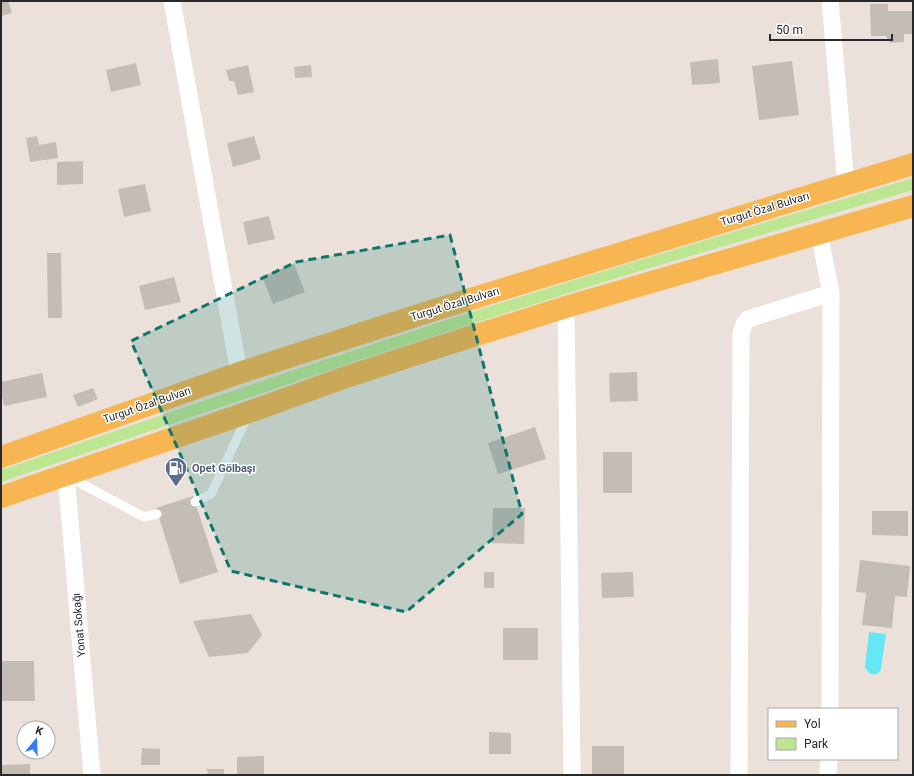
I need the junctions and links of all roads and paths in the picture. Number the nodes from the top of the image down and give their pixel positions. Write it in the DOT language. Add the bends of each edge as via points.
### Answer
graph roads {
  1 [pos="172,1"];
  2 [pos="830,1"];
  3 [pos="913,164"];
  4 [pos="846,184"];
  5 [pos="913,206"];
  6 [pos="819,233"];
  7 [pos="831,293"];
  8 [pos="566,307"];
  9 [pos="239,373"];
  10 [pos="249,412"];
  11 [pos="1,457"];
  12 [pos="66,475"];
  13 [pos="1,497"];
  14 [pos="195,502"];
  15 [pos="157,514"];
  16 [pos="830,708"];
  17 [pos="829,760"];
  18 [pos="92,775"];
  19 [pos="572,775"];
  20 [pos="739,775"];
  21 [pos="828,775"];
  1 -- 9 [label="street"];
  2 -- 4 [label="street"];
  3 -- 4 [label="main road, Turgut Özal Bulvarı"];
  4 -- 9 [label="main road, Turgut Özal Bulvarı"];
  5 -- 6 [label="main road"];
  6 -- 7 [label="street"];
  6 -- 8 [label="main road"];
  7 -- 16 [label="street"];
  7 -- 20 [label="street" via="748,319 741,333"];
  8 -- 10 [label="main road" via="346,377"];
  8 -- 19 [label="street"];
  9 -- 11 [label="main road, Turgut Özal Bulvarı"];
  10 -- 12 [label="main road"];
  10 -- 14 [label="lane" via="211,494"];
  12 -- 13 [label="main road"];
  12 -- 15 [label="lane" via="144,517"];
  12 -- 18 [label="street, Yonat Sokağı"];
  17 -- 21 [label="street"];
}
